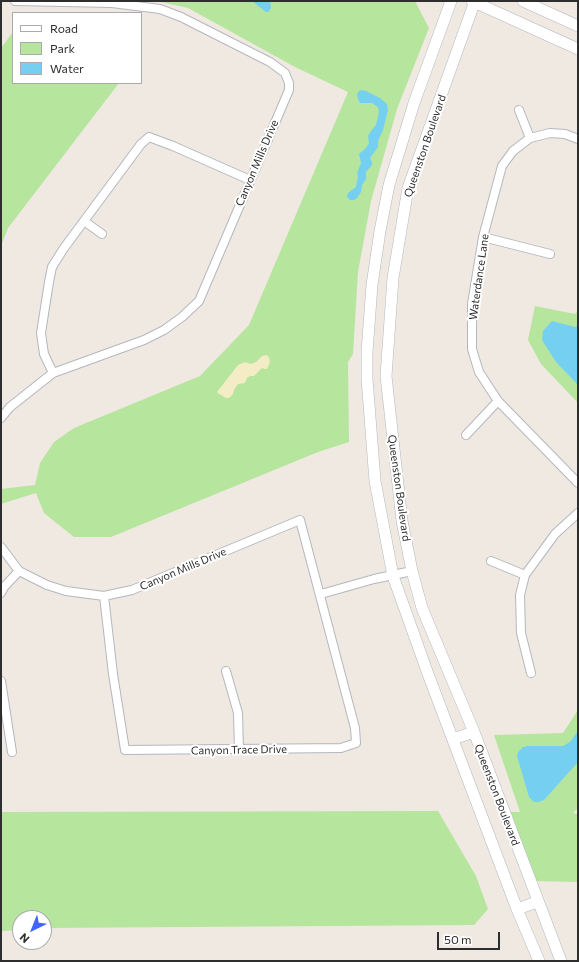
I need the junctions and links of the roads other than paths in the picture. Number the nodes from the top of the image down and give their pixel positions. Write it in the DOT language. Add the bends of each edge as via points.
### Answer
graph roads {
  1 [pos="15,1"];
  2 [pos="451,1"];
  3 [pos="474,1"];
  4 [pos="523,1"];
  5 [pos="112,2"];
  6 [pos="134,3"];
  7 [pos="578,26"];
  8 [pos="578,49"];
  9 [pos="519,110"];
  10 [pos="530,138"];
  11 [pos="578,139"];
  12 [pos="250,180"];
  13 [pos="389,185"];
  14 [pos="408,188"];
  15 [pos="84,221"];
  16 [pos="102,234"];
  17 [pos="483,237"];
  18 [pos="550,254"];
  19 [pos="52,374"];
  20 [pos="386,376"];
  21 [pos="367,379"];
  22 [pos="498,401"];
  23 [pos="1,418"];
  24 [pos="466,435"];
  25 [pos="578,483"];
  26 [pos="578,513"];
  27 [pos="1,547"];
  28 [pos="491,561"];
  29 [pos="19,571"];
  30 [pos="412,571"];
  31 [pos="525,574"];
  32 [pos="392,576"];
  33 [pos="1,593"];
  34 [pos="321,594"];
  35 [pos="104,596"];
  36 [pos="226,671"];
  37 [pos="531,673"];
  38 [pos="1,681"];
  39 [pos="474,732"];
  40 [pos="453,739"];
  41 [pos="239,750"];
  42 [pos="12,752"];
  43 [pos="537,902"];
  44 [pos="517,909"];
  45 [pos="539,961"];
  46 [pos="561,961"];
  1 -- 5 [label="street, Canyon Mills Drive"];
  2 -- 13 [label="main road, Queenston Boulevard" via="414,103"];
  3 -- 8 [label="main road"];
  3 -- 14 [label="main road, Queenston Boulevard"];
  4 -- 7 [label="main road"];
  5 -- 6 [label="street, Canyon Mills Drive"];
  6 -- 12 [label="street, Canyon Mills Drive" via="182,17 270,62 285,73 289,83 288,90"];
  9 -- 10 [label="street"];
  10 -- 11 [label="street, Waterdance Lane" via="550,133 565,134"];
  10 -- 17 [label="street, Waterdance Lane" via="513,151 502,166"];
  12 -- 15 [label="street" via="149,137 137,148"];
  12 -- 19 [label="street, Canyon Mills Drive" via="199,301 164,330 144,340"];
  13 -- 14 [label="main road"];
  13 -- 21 [label="main road, Queenston Boulevard" via="372,285"];
  14 -- 20 [label="main road, Queenston Boulevard" via="393,278"];
  15 -- 16 [label="street"];
  15 -- 19 [label="street" via="52,267 48,282 41,333 44,354"];
  17 -- 18 [label="street"];
  17 -- 22 [label="street, Waterdance Lane" via="472,304 472,348 479,372"];
  19 -- 23 [label="street, Canyon Mills Drive" via="10,407"];
  20 -- 21 [label="main road"];
  20 -- 30 [label="main road, Queenston Boulevard" via="402,521"];
  21 -- 32 [label="main road, Queenston Boulevard" via="375,481"];
  22 -- 24 [label="street"];
  22 -- 25 [label="street, Waterdance Lane"];
  26 -- 31 [label="street" via="555,534"];
  27 -- 29 [label="street, Canyon Mills Drive"];
  28 -- 31 [label="street"];
  29 -- 33 [label="street"];
  29 -- 35 [label="street, Canyon Mills Drive" via="66,591"];
  30 -- 32 [label="street"];
  30 -- 39 [label="main road, Queenston Boulevard" via="422,608"];
  31 -- 37 [label="street" via="520,596 522,633"];
  32 -- 34 [label="street"];
  32 -- 40 [label="main road, Queenston Boulevard"];
  34 -- 35 [label="street, Canyon Mills Drive" via="300,520 132,590"];
  34 -- 41 [label="street, Canyon Trace Drive" via="355,728 356,743 341,748"];
  35 -- 41 [label="street, Canyon Trace Drive" via="125,750"];
  36 -- 41 [label="street" via="238,713"];
  38 -- 42 [label="street"];
  39 -- 40 [label="main road"];
  39 -- 43 [label="main road, Queenston Boulevard"];
  40 -- 44 [label="main road, Queenston Boulevard"];
  43 -- 44 [label="main road"];
  43 -- 46 [label="main road, Queenston Boulevard"];
  44 -- 45 [label="main road, Queenston Boulevard"];
}
